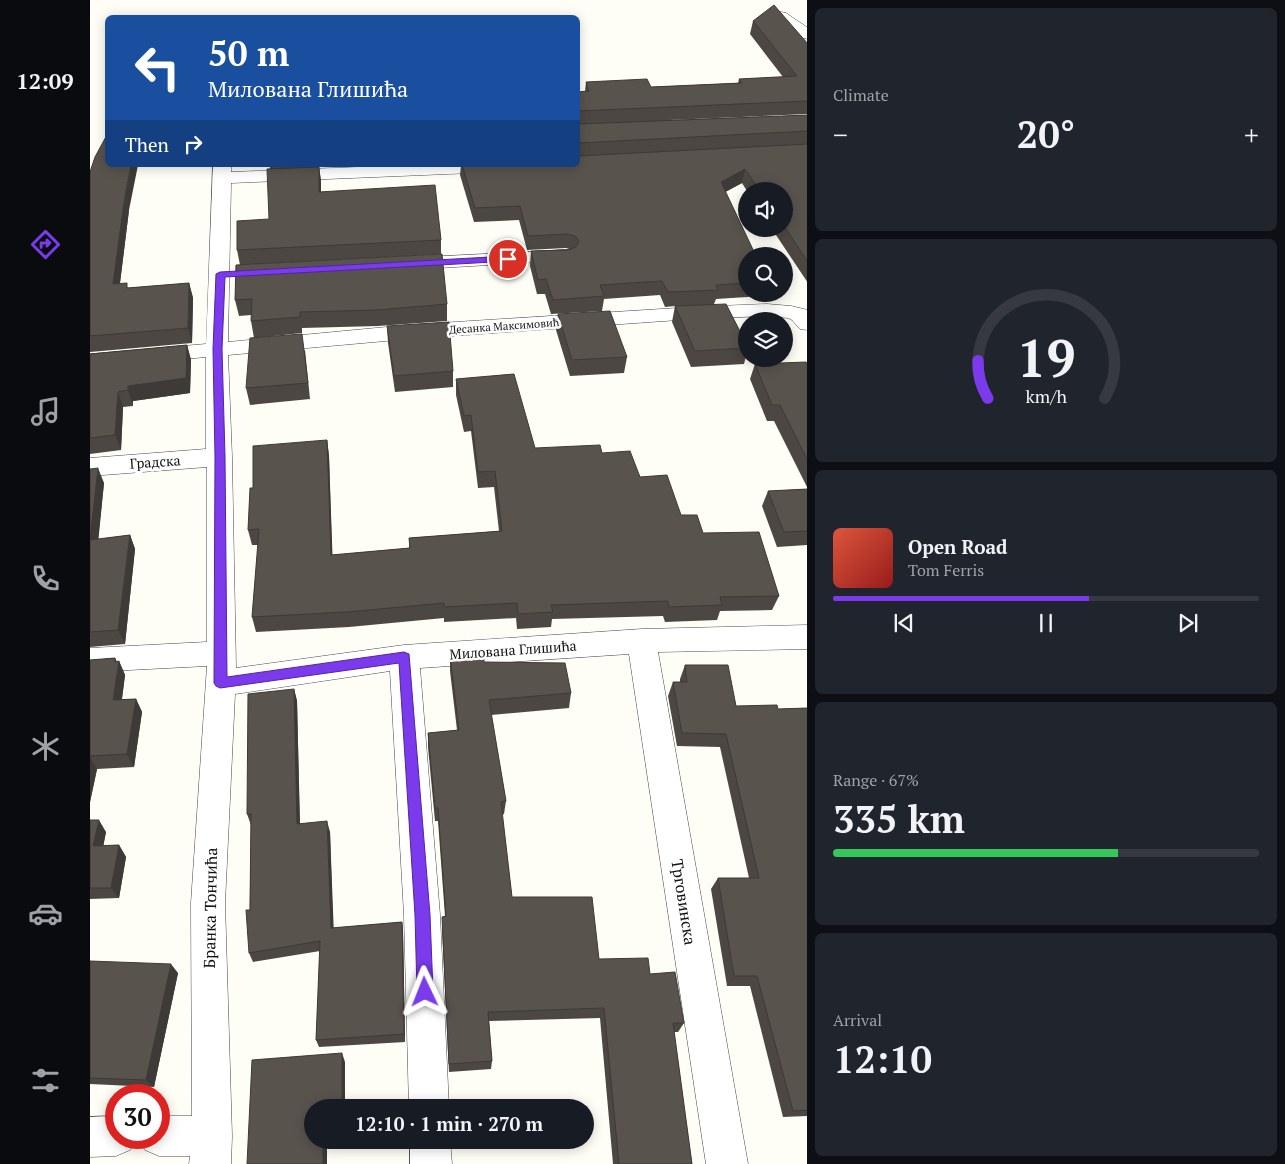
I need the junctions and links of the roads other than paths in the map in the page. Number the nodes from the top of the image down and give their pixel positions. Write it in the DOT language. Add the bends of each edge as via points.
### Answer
graph roads {
  1 [pos="781,16"];
  2 [pos="807,34"];
  3 [pos="452,167"];
  4 [pos="222,172"];
  5 [pos="566,256"];
  6 [pos="388,265"];
  7 [pos="799,318"];
  8 [pos="217,349"];
  9 [pos="90,361"];
  10 [pos="220,457"];
  11 [pos="90,467"];
  12 [pos="807,637"];
  13 [pos="642,641"];
  14 [pos="404,657"];
  15 [pos="90,660"];
  16 [pos="221,668"];
  17 [pos="429,1099"];
  18 [pos="90,1136"];
  19 [pos="105,1136"];
  20 [pos="170,1139"];
  21 [pos="430,1149"];
  22 [pos="211,1150"];
  23 [pos="430,1164"];
  24 [pos="727,1164"];
  1 -- 2 [label="street"];
  3 -- 4 [label="street"];
  4 -- 8 [label="street, Бранка Тончића" via="230,274"];
  5 -- 6 [label="street"];
  7 -- 8 [label="street, Десанка Максимовић" via="767,310 408,332"];
  8 -- 9 [label="street, Десанка Максимовић"];
  8 -- 10 [label="street, Бранка Тончића"];
  10 -- 11 [label="street, Градска"];
  10 -- 16 [label="street, Бранка Тончића"];
  12 -- 13 [label="street, Милована Глишића"];
  13 -- 14 [label="street, Милована Глишића"];
  13 -- 24 [label="street, Трговинска"];
  14 -- 16 [label="street, Милована Глишића"];
  14 -- 17 [label="street" via="422,915"];
  15 -- 16 [label="street, Милована Глишића"];
  16 -- 22 [label="street, Бранка Тончића" via="208,903"];
  18 -- 19 [label="street"];
  20 -- 22 [label="street"];
  21 -- 23 [label="street"];
}
